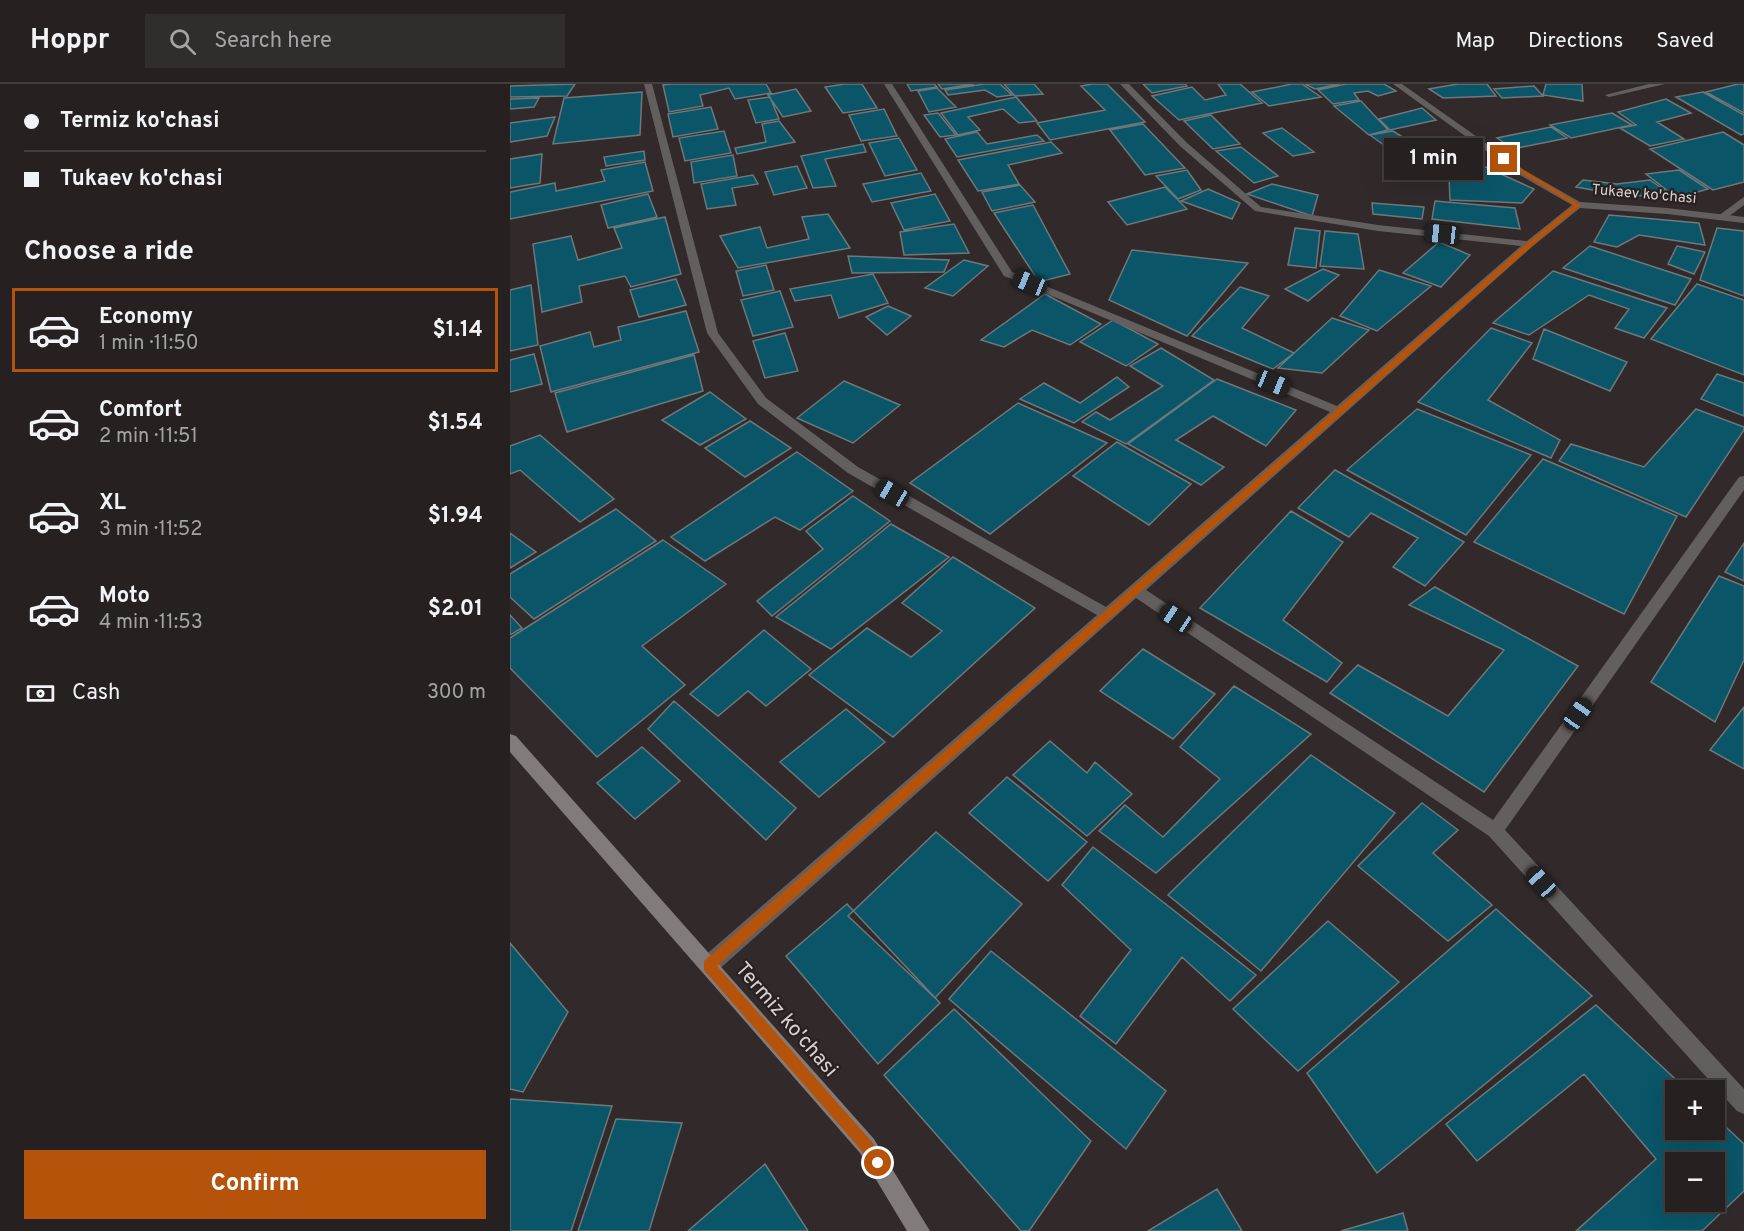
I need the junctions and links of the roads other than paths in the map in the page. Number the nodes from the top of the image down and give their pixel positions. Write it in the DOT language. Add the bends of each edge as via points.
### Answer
graph roads {
  1 [pos="648,84"];
  2 [pos="888,84"];
  3 [pos="1124,84"];
  4 [pos="1397,84"];
  5 [pos="1661,84"];
  6 [pos="1609,95"];
  7 [pos="1744,200"];
  8 [pos="1578,205"];
  9 [pos="1721,218"];
  10 [pos="1744,220"];
  11 [pos="1529,244"];
  12 [pos="1340,411"];
  13 [pos="1744,480"];
  14 [pos="1137,591"];
  15 [pos="1108,615"];
  16 [pos="510,741"];
  17 [pos="1495,831"];
  18 [pos="709,965"];
  19 [pos="1744,1104"];
  20 [pos="920,1231"];
  1 -- 15 [label="street" via="713,333 762,401 853,470"];
  2 -- 12 [label="street" via="1008,274"];
  3 -- 11 [label="street" via="1183,144 1258,209 1378,228"];
  4 -- 8 [label="street, Tukaev ko'chasi" via="1521,172"];
  5 -- 6 [label="street"];
  7 -- 9 [label="street"];
  8 -- 9 [label="street, Tukaev ko'chasi"];
  8 -- 11 [label="street"];
  9 -- 10 [label="street, Tukaev ko'chasi"];
  11 -- 12 [label="street"];
  12 -- 14 [label="street"];
  13 -- 17 [label="street"];
  14 -- 15 [label="street"];
  14 -- 17 [label="street"];
  15 -- 18 [label="street"];
  16 -- 18 [label="main road, Termiz ko'chasi"];
  17 -- 19 [label="street"];
  18 -- 20 [label="main road, Termiz ko'chasi" via="867,1146"];
}
